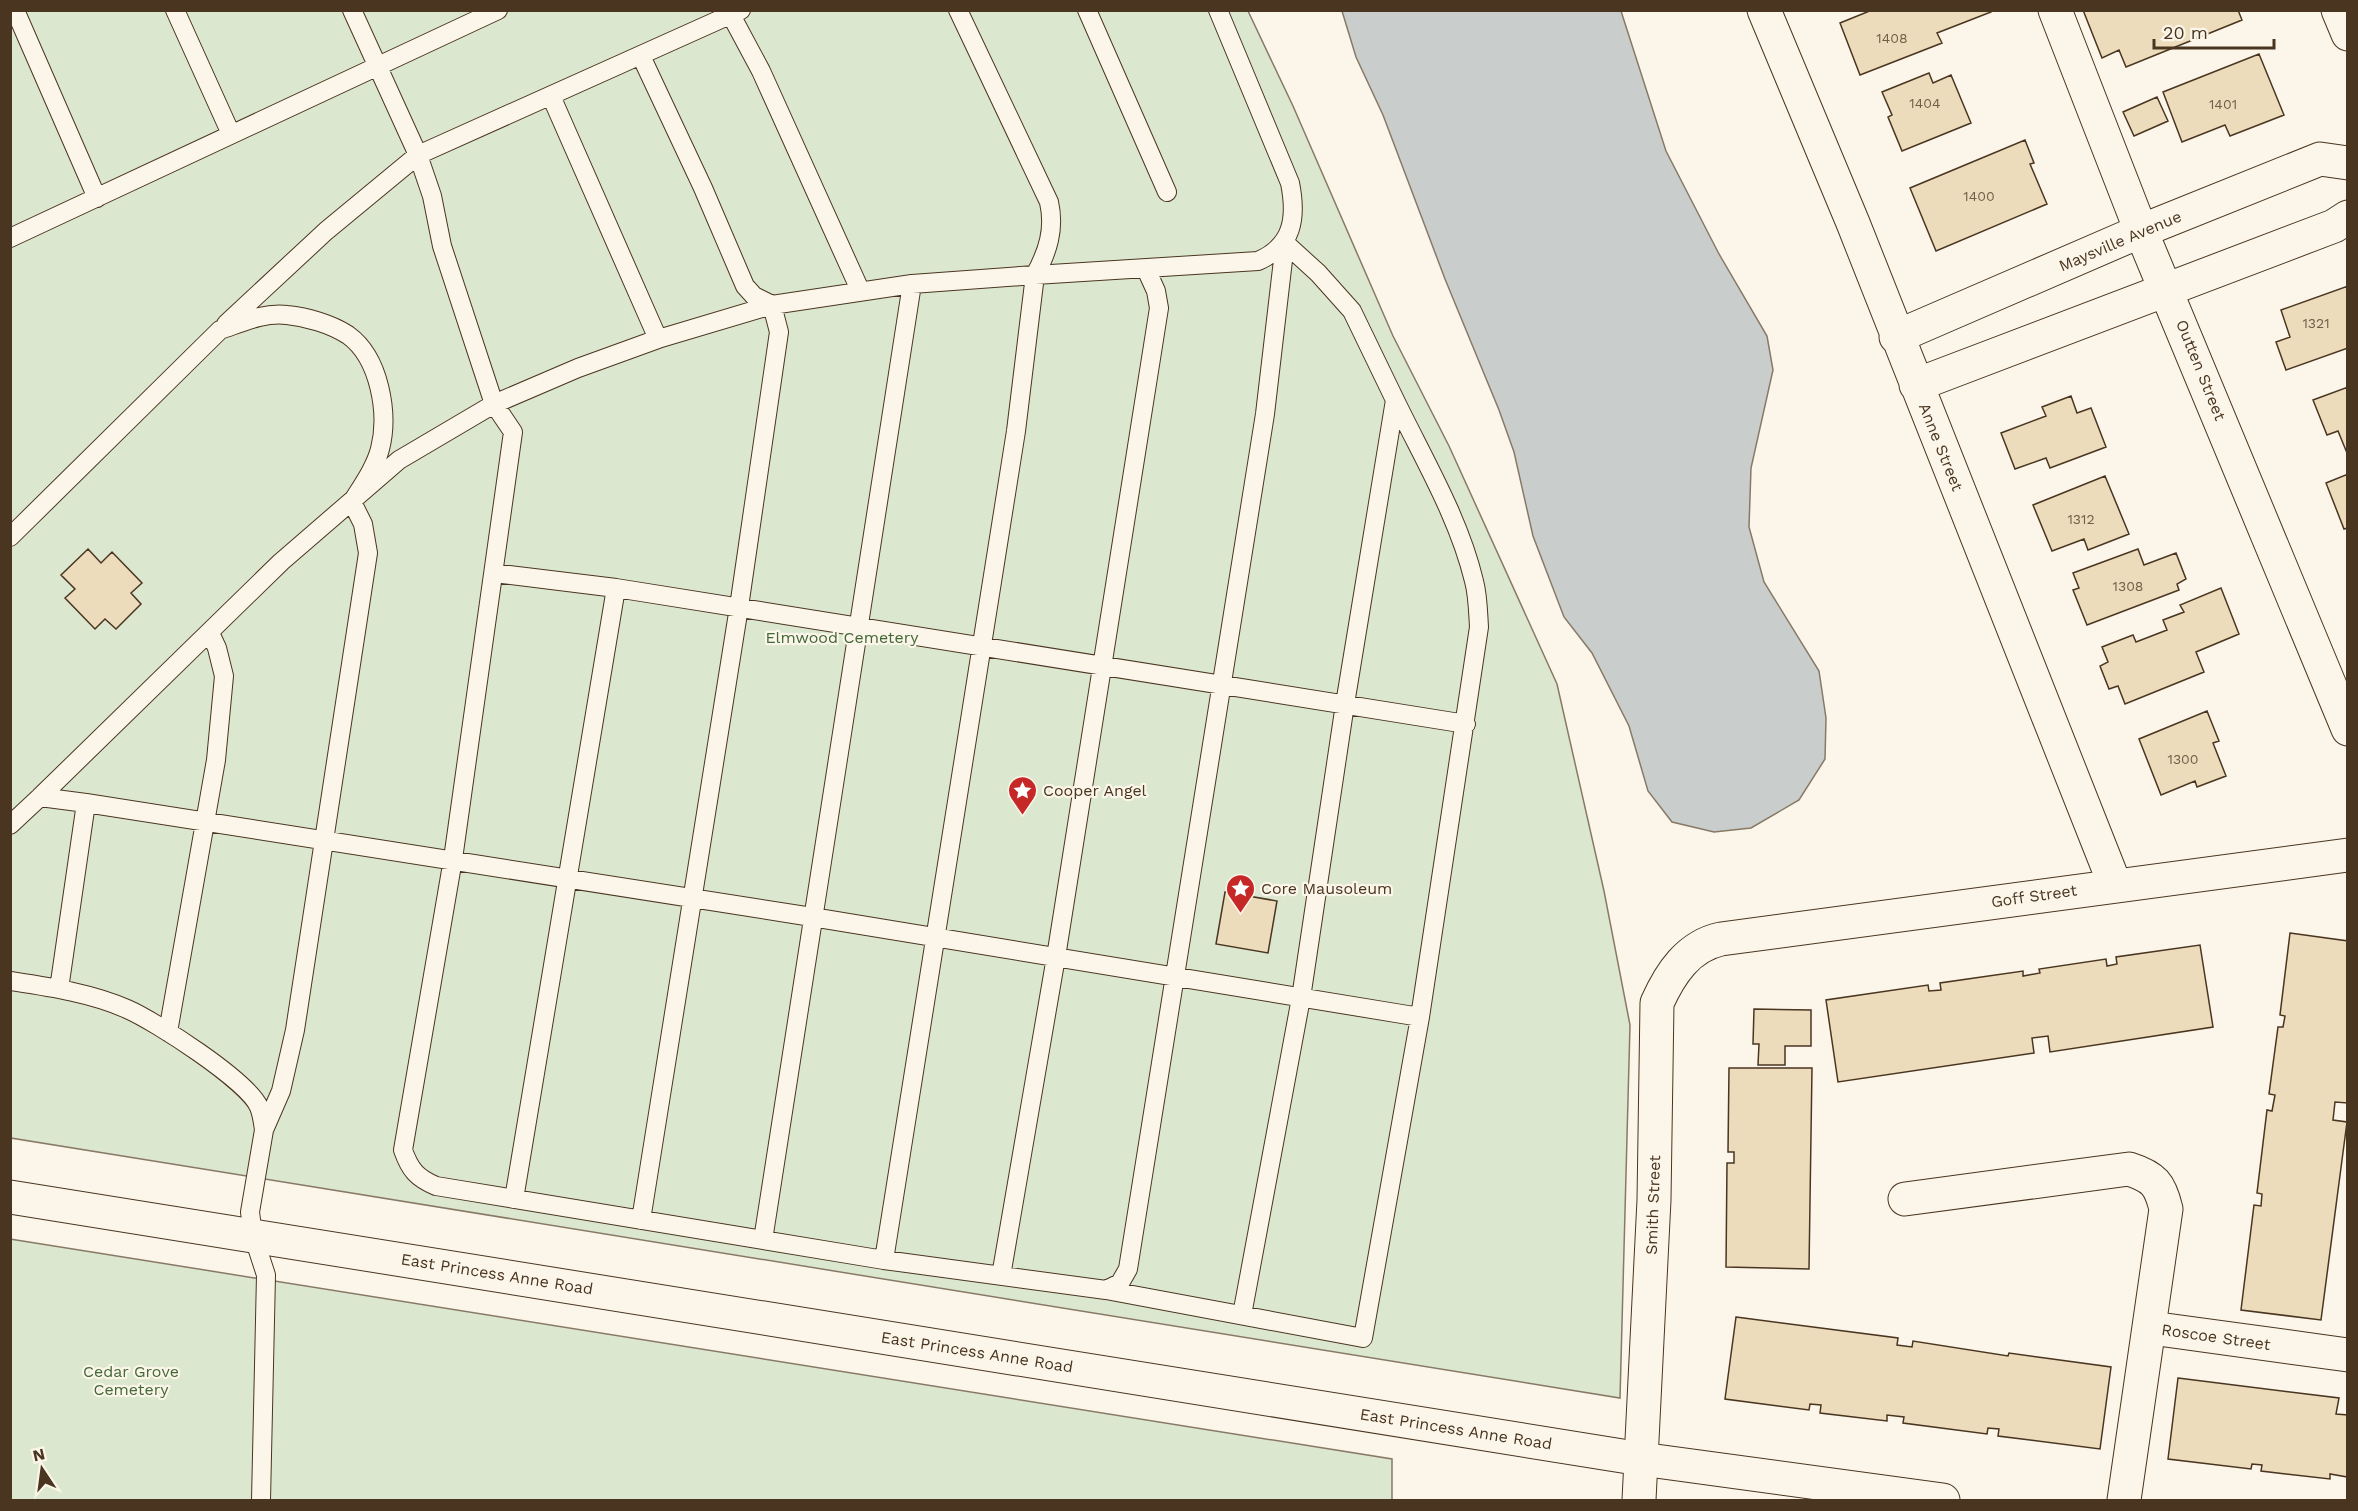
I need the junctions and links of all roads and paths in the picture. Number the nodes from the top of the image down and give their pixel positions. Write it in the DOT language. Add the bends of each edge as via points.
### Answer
graph roads {
  1 [pos="15,10"];
  2 [pos="175,10"];
  3 [pos="352,10"];
  4 [pos="498,10"];
  5 [pos="958,10"];
  6 [pos="1087,10"];
  7 [pos="1218,10"];
  8 [pos="1764,10"];
  9 [pos="2055,10"];
  10 [pos="2338,10"];
  11 [pos="736,13"];
  12 [pos="2348,34"];
  13 [pos="640,56"];
  14 [pos="377,65"];
  15 [pos="551,96"];
  16 [pos="231,134"];
  17 [pos="418,155"];
  18 [pos="2348,163"];
  19 [pos="1167,192"];
  20 [pos="98,198"];
  21 [pos="2348,217"];
  22 [pos="2141,231"];
  23 [pos="10,238"];
  24 [pos="1285,243"];
  25 [pos="1146,269"];
  26 [pos="1035,275"];
  27 [pos="912,284"];
  28 [pos="860,290"];
  29 [pos="2168,290"];
  30 [pos="772,305"];
  31 [pos="220,330"];
  32 [pos="1896,337"];
  33 [pos="658,339"];
  34 [pos="1916,385"];
  35 [pos="1395,400"];
  36 [pos="494,404"];
  37 [pos="352,502"];
  38 [pos="10,537"];
  39 [pos="494,573"];
  40 [pos="616,588"];
  41 [pos="739,607"];
  42 [pos="861,626"];
  43 [pos="210,633"];
  44 [pos="981,646"];
  45 [pos="1102,665"];
  46 [pos="1222,685"];
  47 [pos="1345,704"];
  48 [pos="1466,724"];
  49 [pos="2348,729"];
  50 [pos="40,797"];
  51 [pos="86,802"];
  52 [pos="206,819"];
  53 [pos="10,825"];
  54 [pos="325,838"];
  55 [pos="2348,855"];
  56 [pos="453,860"];
  57 [pos="568,878"];
  58 [pos="2115,885"];
  59 [pos="693,897"];
  60 [pos="812,916"];
  61 [pos="935,937"];
  62 [pos="1721,939"];
  63 [pos="1056,957"];
  64 [pos="1176,977"];
  65 [pos="10,981"];
  66 [pos="59,989"];
  67 [pos="1300,998"];
  68 [pos="1420,1017"];
  69 [pos="168,1032"];
  70 [pos="264,1130"];
  71 [pos="10,1197"];
  72 [pos="1905,1198"];
  73 [pos="514,1199"];
  74 [pos="641,1220"];
  75 [pos="253,1235"];
  76 [pos="763,1240"];
  77 [pos="884,1260"];
  78 [pos="1001,1276"];
  79 [pos="1106,1290"];
  80 [pos="1242,1315"];
  81 [pos="2151,1328"];
  82 [pos="2348,1355"];
  83 [pos="1641,1459"];
  84 [pos="261,1500"];
  85 [pos="1639,1500"];
  86 [pos="1943,1500"];
  87 [pos="2124,1500"];
  1 -- 20 [label="lane"];
  2 -- 16 [label="lane"];
  3 -- 14 [label="lane"];
  4 -- 14 [label="lane"];
  5 -- 26 [label="lane" via="1049,202 1051,232 1046,255"];
  6 -- 19 [label="lane"];
  7 -- 24 [label="lane" via="1290,183 1294,206 1292,228"];
  8 -- 32 [label="street, Anne Street"];
  9 -- 22 [label="street, Outten Street"];
  10 -- 12 [label="street"];
  11 -- 13 [label="lane"];
  11 -- 28 [label="lane"];
  13 -- 15 [label="lane"];
  13 -- 30 [label="lane" via="704,188 745,286"];
  14 -- 16 [label="lane"];
  14 -- 17 [label="lane"];
  15 -- 17 [label="lane"];
  15 -- 33 [label="lane"];
  16 -- 20 [label="lane"];
  17 -- 31 [label="lane" via="326,231"];
  17 -- 36 [label="lane" via="432,196 442,246"];
  18 -- 22 [label="street, Maysville Avenue" via="2320,159"];
  20 -- 23 [label="lane"];
  21 -- 29 [label="street" via="2334,226"];
  22 -- 29 [label="street, Outten Street"];
  22 -- 32 [label="street, Maysville Avenue"];
  24 -- 25 [label="lane" via="1271,256 1258,261"];
  24 -- 35 [label="lane" via="1352,311"];
  24 -- 46 [label="lane" via="1265,414"];
  25 -- 26 [label="lane"];
  25 -- 45 [label="lane" via="1159,308"];
  26 -- 27 [label="lane"];
  26 -- 44 [label="lane" via="1016,431"];
  27 -- 28 [label="lane"];
  27 -- 42 [label="lane"];
  28 -- 30 [label="lane"];
  29 -- 34 [label="street"];
  29 -- 49 [label="street, Outten Street"];
  30 -- 33 [label="lane"];
  30 -- 41 [label="lane" via="779,332"];
  31 -- 37 [label="lane" via="258,317 285,315 318,321 348,336 365,356 379,386 384,418 379,450"];
  31 -- 38 [label="lane"];
  32 -- 34 [label="street, Anne Street"];
  33 -- 36 [label="lane"];
  34 -- 58 [label="street, Anne Street"];
  35 -- 47 [label="lane"];
  35 -- 48 [label="lane" via="1444,499 1475,583 1479,627"];
  36 -- 37 [label="lane" via="399,460"];
  36 -- 39 [label="lane" via="513,432"];
  37 -- 43 [label="lane" via="281,562"];
  37 -- 54 [label="lane" via="363,524 368,553"];
  39 -- 40 [label="lane"];
  39 -- 56 [label="lane"];
  40 -- 41 [label="lane"];
  40 -- 57 [label="lane"];
  41 -- 42 [label="lane"];
  41 -- 59 [label="lane"];
  42 -- 44 [label="lane"];
  42 -- 60 [label="lane"];
  43 -- 50 [label="lane"];
  43 -- 52 [label="lane" via="224,676"];
  44 -- 45 [label="lane"];
  44 -- 61 [label="lane"];
  45 -- 46 [label="lane"];
  45 -- 63 [label="lane"];
  46 -- 47 [label="lane"];
  46 -- 64 [label="lane"];
  47 -- 48 [label="lane"];
  47 -- 67 [label="lane"];
  48 -- 68 [label="lane"];
  50 -- 51 [label="lane"];
  50 -- 53 [label="lane"];
  51 -- 52 [label="lane"];
  51 -- 66 [label="lane"];
  52 -- 54 [label="lane"];
  52 -- 69 [label="lane"];
  54 -- 56 [label="lane"];
  54 -- 70 [label="lane" via="295,1030 281,1091"];
  55 -- 58 [label="street, Goff Street"];
  56 -- 57 [label="lane"];
  56 -- 73 [label="lane" via="403,1150 410,1169 421,1180"];
  57 -- 59 [label="lane"];
  57 -- 73 [label="lane"];
  58 -- 62 [label="street, Goff Street"];
  59 -- 60 [label="lane"];
  59 -- 74 [label="lane"];
  60 -- 61 [label="lane"];
  60 -- 76 [label="lane"];
  61 -- 63 [label="lane"];
  61 -- 77 [label="lane"];
  62 -- 83 [label="street, Smith Street" via="1689,954 1669,976 1657,1003 1654,1200"];
  63 -- 64 [label="lane"];
  63 -- 78 [label="lane"];
  64 -- 67 [label="lane"];
  64 -- 79 [label="lane" via="1128,1269 1120,1283"];
  65 -- 66 [label="lane"];
  66 -- 69 [label="lane" via="126,1008"];
  67 -- 68 [label="lane"];
  67 -- 80 [label="lane"];
  68 -- 80 [label="lane" via="1363,1338"];
  69 -- 70 [label="lane" via="238,1083 259,1106"];
  70 -- 75 [label="lane" via="250,1212"];
  71 -- 75 [label="street, East Princess Anne Road"];
  72 -- 81 [label="street" via="2129,1168 2148,1175 2161,1190 2166,1209"];
  73 -- 74 [label="lane"];
  74 -- 76 [label="lane"];
  75 -- 83 [label="street, East Princess Anne Road"];
  75 -- 84 [label="lane" via="266,1275"];
  76 -- 77 [label="lane"];
  77 -- 78 [label="lane"];
  78 -- 79 [label="lane"];
  79 -- 80 [label="lane"];
  81 -- 82 [label="street, Roscoe Street"];
  81 -- 87 [label="street, Roscoe Street"];
  83 -- 85 [label="street, Smith Street"];
  83 -- 86 [label="street, East Princess Anne Road"];
}
